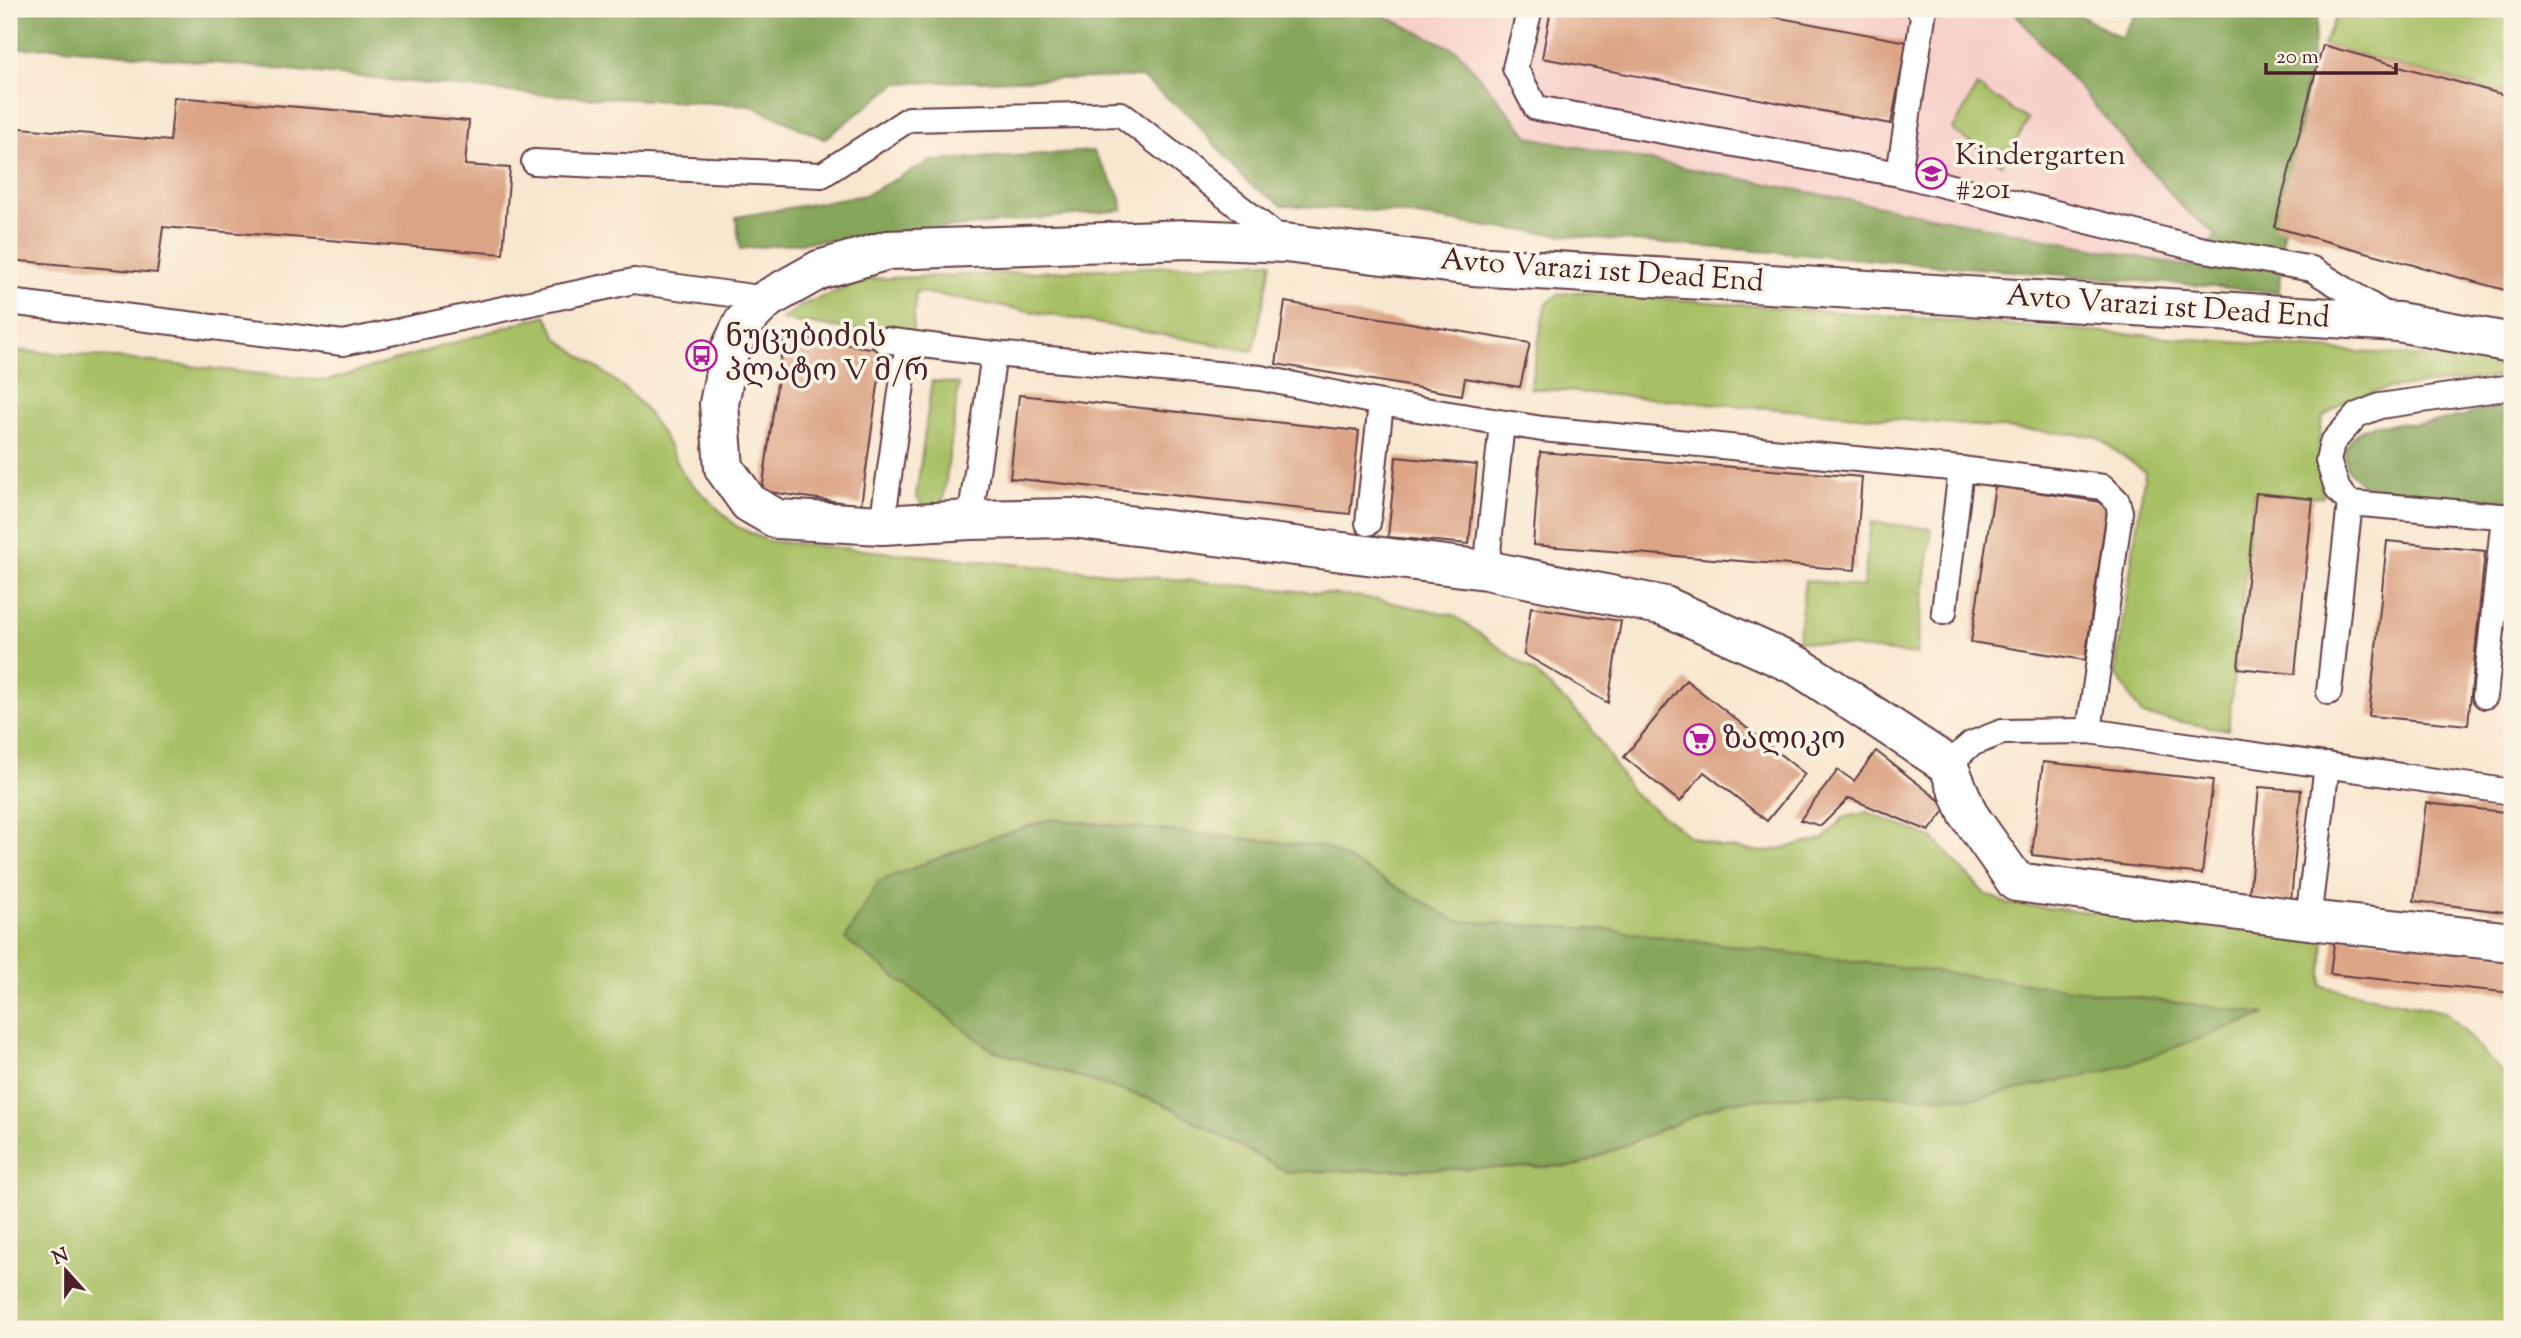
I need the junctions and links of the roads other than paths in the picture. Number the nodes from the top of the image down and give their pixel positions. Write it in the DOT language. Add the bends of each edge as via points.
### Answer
graph roads {
  1 [pos="1530,9"];
  2 [pos="1919,9"];
  3 [pos="534,162"];
  4 [pos="1899,174"];
  5 [pos="1285,243"];
  6 [pos="767,299"];
  7 [pos="9,302"];
  8 [pos="2398,322"];
  9 [pos="2512,343"];
  10 [pos="994,354"];
  11 [pos="2512,387"];
  12 [pos="1381,403"];
  13 [pos="1502,424"];
  14 [pos="1961,469"];
  15 [pos="2350,503"];
  16 [pos="2508,517"];
  17 [pos="970,520"];
  18 [pos="1368,523"];
  19 [pos="882,525"];
  20 [pos="1486,570"];
  21 [pos="1944,612"];
  22 [pos="2329,692"];
  23 [pos="2485,696"];
  24 [pos="2089,731"];
  25 [pos="1948,765"];
  26 [pos="2328,765"];
  27 [pos="2512,792"];
  28 [pos="2308,920"];
  29 [pos="2512,942"];
  1 -- 4 [label="lane" via="1515,68 1536,108"];
  2 -- 4 [label="lane" via="1924,10"];
  3 -- 5 [label="lane" via="822,175 909,118 1121,114"];
  4 -- 8 [label="lane" via="2200,248 2312,269"];
  5 -- 6 [label="street, Avto Varazi 1st Dead End" via="1189,239 888,250 819,270"];
  5 -- 8 [label="street, Avto Varazi 1st Dead End" via="1472,266"];
  6 -- 7 [label="lane" via="634,281 343,342"];
  6 -- 19 [label="street, Avto Varazi 1st Dead End" via="743,323 729,352 719,404 724,468 748,503 777,519"];
  8 -- 9 [label="street, Avto Varazi 1st Dead End"];
  10 -- 12 [label="lane" via="1261,378"];
  10 -- 17 [label="lane"];
  10 -- 19 [label="lane" via="896,342"];
  11 -- 15 [label="lane" via="2380,407 2357,415 2332,443 2329,461 2338,490"];
  12 -- 13 [label="lane"];
  12 -- 18 [label="lane"];
  13 -- 14 [label="lane"];
  13 -- 20 [label="lane"];
  14 -- 21 [label="lane"];
  14 -- 24 [label="lane" via="2103,487 2117,501 2120,512"];
  15 -- 16 [label="lane"];
  15 -- 22 [label="lane"];
  16 -- 23 [label="lane"];
  17 -- 19 [label="street, Avto Varazi 1st Dead End"];
  17 -- 20 [label="street, Avto Varazi 1st Dead End" via="1072,518"];
  20 -- 25 [label="street, Avto Varazi 1st Dead End" via="1665,606 1798,666"];
  24 -- 25 [label="lane" via="2003,732 1971,744"];
  24 -- 26 [label="lane"];
  25 -- 28 [label="street" via="1968,814 2016,883"];
  26 -- 27 [label="lane"];
  26 -- 28 [label="lane"];
  28 -- 29 [label="street"];
}
